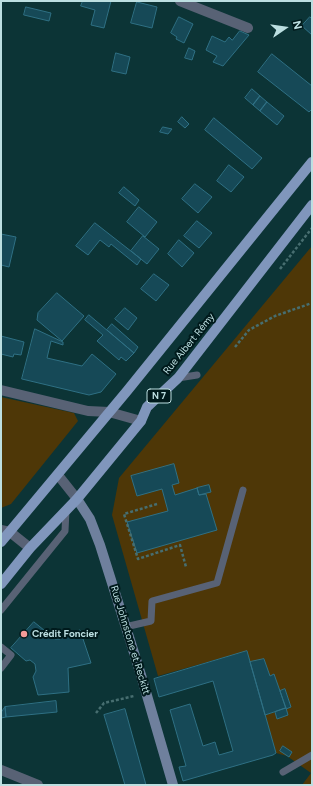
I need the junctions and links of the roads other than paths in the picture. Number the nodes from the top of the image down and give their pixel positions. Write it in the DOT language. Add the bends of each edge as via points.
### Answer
graph roads {
  1 [pos="180,1"];
  2 [pos="248,28"];
  3 [pos="312,162"];
  4 [pos="312,204"];
  5 [pos="197,375"];
  6 [pos="178,378"];
  7 [pos="1,390"];
  8 [pos="109,412"];
  9 [pos="141,421"];
  10 [pos="58,475"];
  11 [pos="243,490"];
  12 [pos="77,499"];
  13 [pos="66,510"];
  14 [pos="6,531"];
  15 [pos="1,542"];
  16 [pos="30,548"];
  17 [pos="1,584"];
  18 [pos="1,610"];
  19 [pos="125,627"];
  20 [pos="1,647"];
  21 [pos="1,668"];
  22 [pos="312,755"];
  23 [pos="1,770"];
  24 [pos="283,772"];
  25 [pos="38,785"];
  26 [pos="172,785"];
  1 -- 2 [label="street"];
  3 -- 8 [label="main road, Rue Albert Rémy / N 7"];
  4 -- 6 [label="main road, Rue Albert Rémy / N 7"];
  5 -- 6 [label="lane"];
  6 -- 9 [label="main road, Rue Albert Rémy / N 7" via="147,407"];
  7 -- 8 [label="street" via="88,410"];
  8 -- 9 [label="street"];
  8 -- 10 [label="main road, Rue Albert Rémy / N 7"];
  9 -- 12 [label="main road, Rue Albert Rémy / N 7"];
  10 -- 12 [label="street"];
  10 -- 14 [label="main road, Rue Albert Rémy / N 7"];
  11 -- 19 [label="lane" via="216,583 152,601 151,620"];
  12 -- 13 [label="main road, Rue Albert Rémy / N 7"];
  12 -- 19 [label="street, Rue Johnstone et Reckitt" via="90,519"];
  13 -- 16 [label="main road, Rue Albert Rémy / N 7"];
  13 -- 18 [label="lane" via="65,531"];
  14 -- 15 [label="main road, Rue Albert Rémy / N 7"];
  14 -- 16 [label="street"];
  16 -- 17 [label="main road, Rue Albert Rémy / N 7"];
  19 -- 26 [label="street, Rue Johnstone et Reckitt"];
  20 -- 21 [label="lane" via="11,655"];
  22 -- 24 [label="lane"];
  23 -- 25 [label="street"];
}
